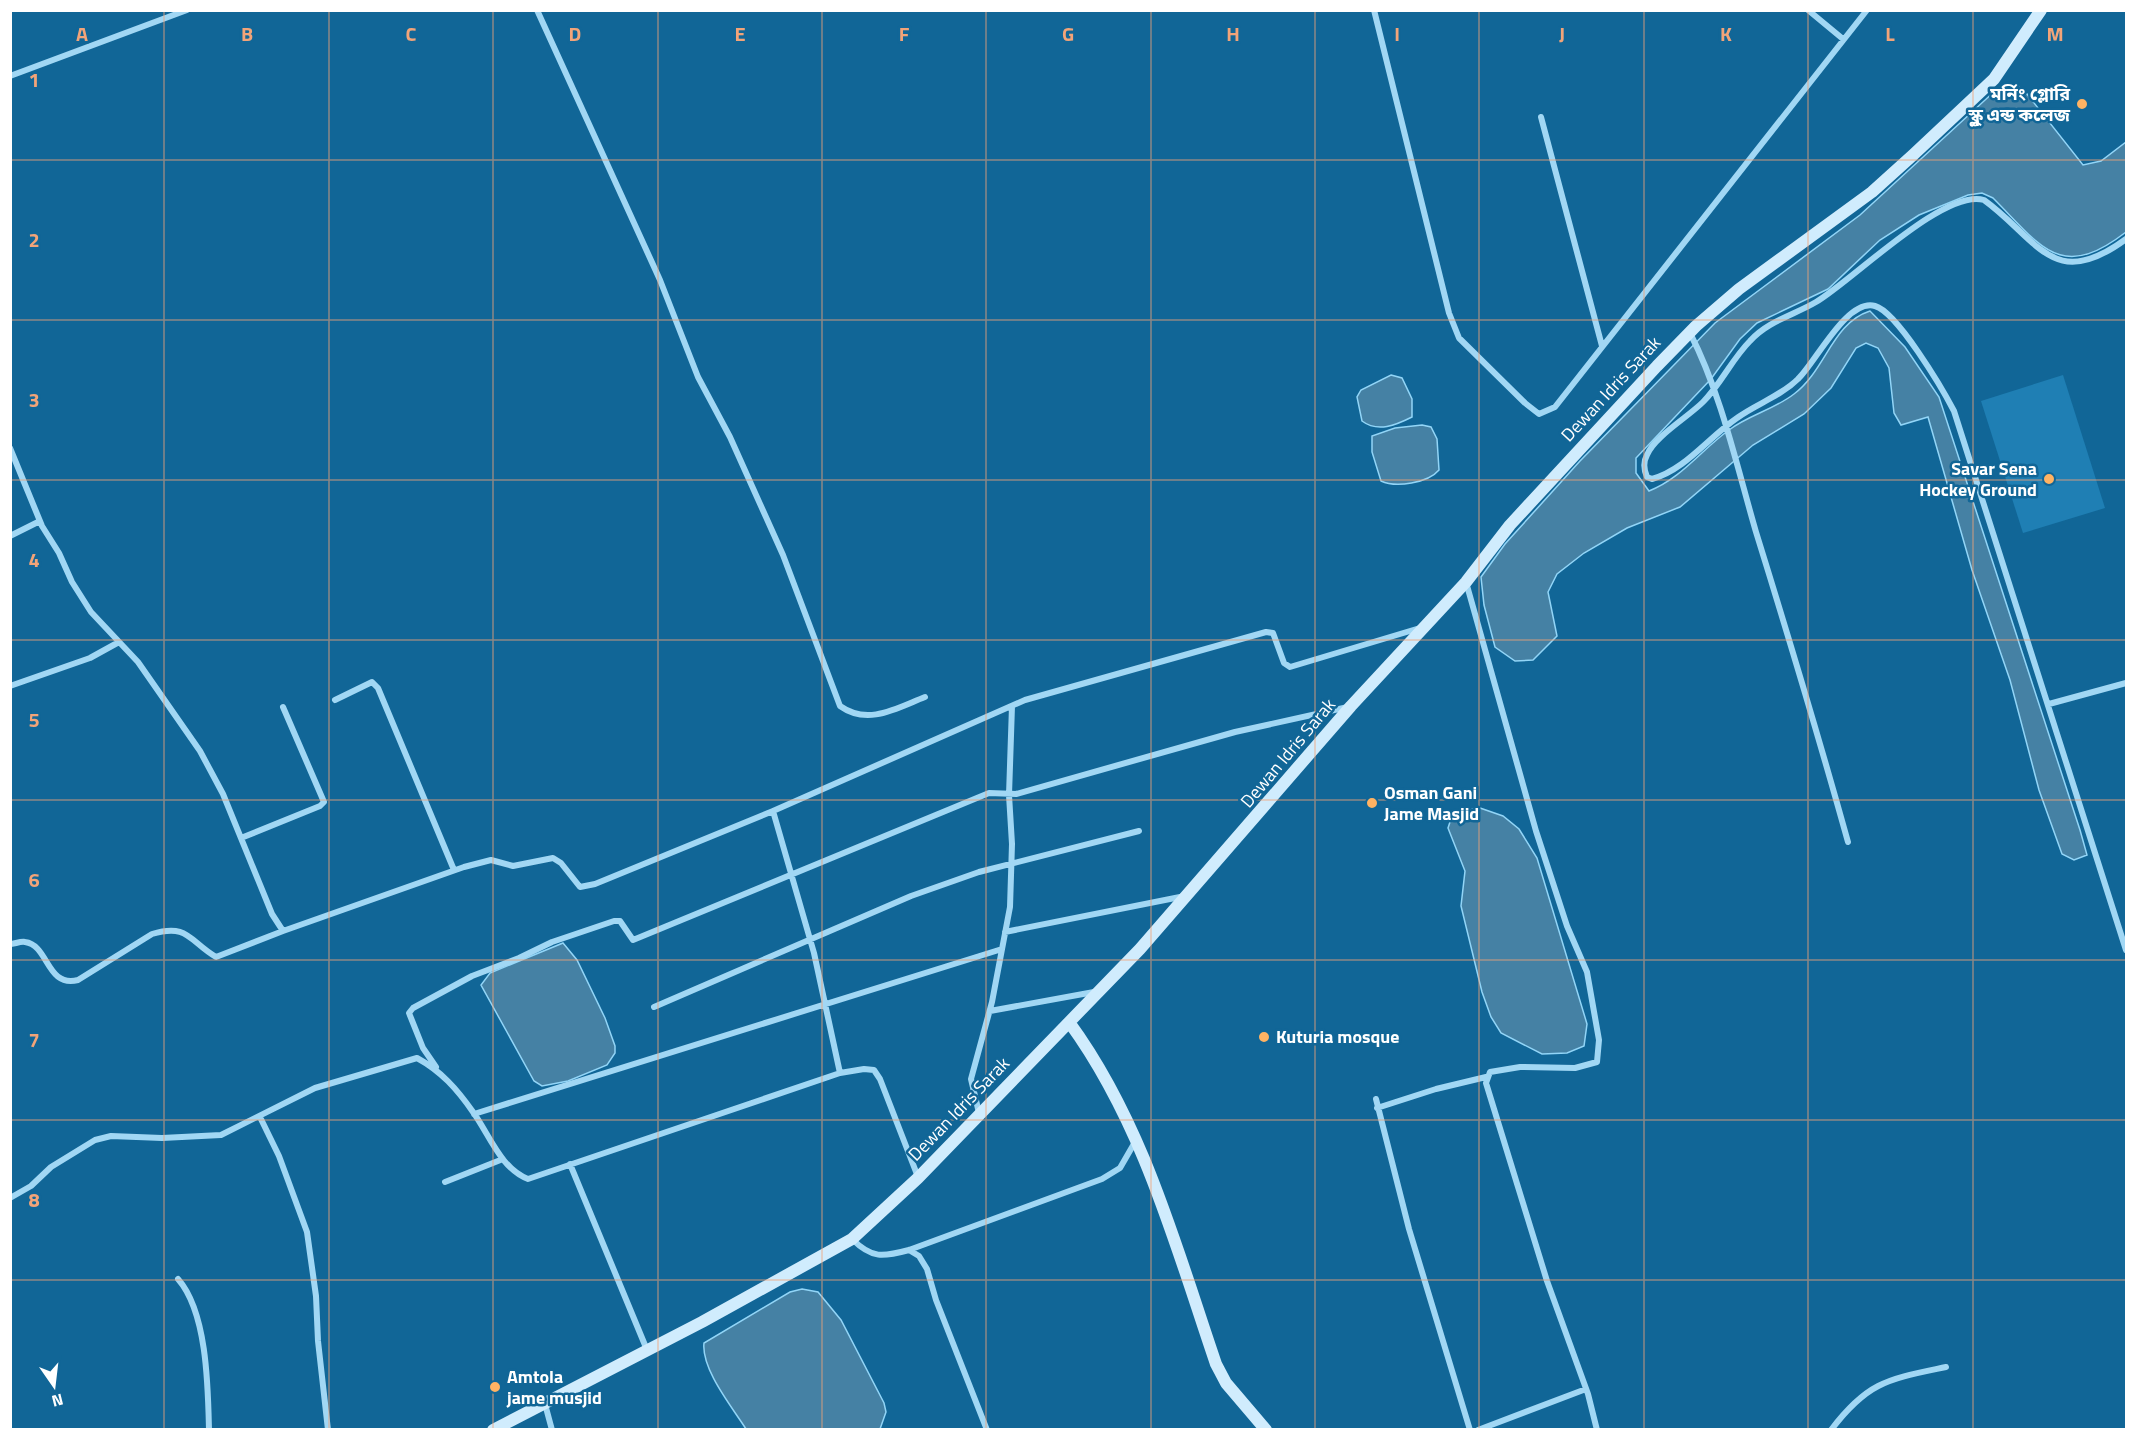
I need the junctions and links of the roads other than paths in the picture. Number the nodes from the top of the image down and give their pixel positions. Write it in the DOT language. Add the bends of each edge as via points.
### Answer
graph roads {
  1 [pos="187,10"];
  2 [pos="537,10"];
  3 [pos="1374,10"];
  4 [pos="1808,10"];
  5 [pos="1867,10"];
  6 [pos="2041,10"];
  7 [pos="1843,39"];
  8 [pos="10,76"];
  9 [pos="1541,117"];
  10 [pos="2127,239"];
  11 [pos="1690,332"];
  12 [pos="1602,346"];
  13 [pos="1713,392"];
  14 [pos="1725,426"];
  15 [pos="10,448"];
  16 [pos="40,520"];
  17 [pos="10,536"];
  18 [pos="1466,582"];
  19 [pos="1424,627"];
  20 [pos="119,642"];
  21 [pos="2127,683"];
  22 [pos="10,686"];
  23 [pos="925,697"];
  24 [pos="334,700"];
  25 [pos="2049,704"];
  26 [pos="1012,706"];
  27 [pos="1351,706"];
  28 [pos="283,707"];
  29 [pos="1009,795"];
  30 [pos="773,811"];
  31 [pos="1139,831"];
  32 [pos="241,838"];
  33 [pos="1848,842"];
  34 [pos="1011,864"];
  35 [pos="454,870"];
  36 [pos="793,874"];
  37 [pos="1188,895"];
  38 [pos="283,931"];
  39 [pos="1005,932"];
  40 [pos="810,940"];
  41 [pos="10,944"];
  42 [pos="1002,949"];
  43 [pos="2127,950"];
  44 [pos="1098,992"];
  45 [pos="824,1004"];
  46 [pos="654,1007"];
  47 [pos="990,1011"];
  48 [pos="1069,1022"];
  49 [pos="423,1048"];
  50 [pos="417,1058"];
  51 [pos="438,1070"];
  52 [pos="840,1073"];
  53 [pos="1486,1077"];
  54 [pos="1376,1099"];
  55 [pos="1377,1108"];
  56 [pos="979,1113"];
  57 [pos="474,1114"];
  58 [pos="260,1117"];
  59 [pos="1136,1140"];
  60 [pos="503,1159"];
  61 [pos="570,1164"];
  62 [pos="918,1178"];
  63 [pos="446,1182"];
  64 [pos="10,1198"];
  65 [pos="852,1239"];
  66 [pos="909,1250"];
  67 [pos="178,1279"];
  68 [pos="647,1350"];
  69 [pos="1946,1367"];
  70 [pos="1586,1389"];
  71 [pos="545,1404"];
  72 [pos="209,1430"];
  73 [pos="328,1430"];
  74 [pos="493,1430"];
  75 [pos="552,1430"];
  76 [pos="987,1430"];
  77 [pos="1266,1430"];
  78 [pos="1470,1430"];
  79 [pos="1479,1430"];
  80 [pos="1597,1430"];
  81 [pos="1831,1430"];
  1 -- 8 [label="street"];
  2 -- 23 [label="street" via="660,280 698,377 730,437 783,555 840,706 852,715 867,716 889,712"];
  3 -- 12 [label="street" via="1414,179 1459,338 1539,414 1555,407"];
  4 -- 7 [label="street"];
  5 -- 7 [label="street"];
  6 -- 11 [label="main road, Dewan Idris Sarak" via="1994,79 1913,155 1872,192 1739,289"];
  7 -- 12 [label="street"];
  9 -- 12 [label="street"];
  10 -- 13 [label="street" via="2096,258 2057,260 2037,249 1984,200 1964,200 1906,234 1818,301 1775,321 1750,341"];
  11 -- 13 [label="street"];
  11 -- 18 [label="main road, Dewan Idris Sarak" via="1510,525"];
  13 -- 14 [label="street"];
  13 -- 14 [label="street" via="1647,454 1647,477 1661,477 1674,470"];
  14 -- 25 [label="street" via="1798,379 1841,322 1855,310 1874,305 1885,311 1941,386 1954,411"];
  14 -- 33 [label="street" via="1811,706"];
  15 -- 16 [label="street"];
  16 -- 17 [label="street"];
  16 -- 20 [label="street" via="91,612"];
  18 -- 19 [label="main road, Dewan Idris Sarak"];
  18 -- 53 [label="street" via="1536,831 1567,926 1587,972 1599,1040 1597,1062 1575,1068 1520,1067 1490,1072"];
  19 -- 26 [label="street" via="1290,667 1284,663 1273,633 1266,632"];
  19 -- 27 [label="main road, Dewan Idris Sarak"];
  20 -- 22 [label="street" via="90,658"];
  20 -- 32 [label="street" via="138,662 200,751"];
  21 -- 25 [label="street"];
  24 -- 35 [label="street" via="372,682 378,688"];
  25 -- 43 [label="street"];
  26 -- 29 [label="street"];
  26 -- 30 [label="street"];
  27 -- 29 [label="street" via="1235,732"];
  27 -- 37 [label="main road, Dewan Idris Sarak"];
  28 -- 32 [label="street" via="324,802 321,807"];
  29 -- 34 [label="street"];
  29 -- 36 [label="street" via="988,793"];
  30 -- 35 [label="street" via="613,878 580,887 553,858 513,866 491,861"];
  30 -- 36 [label="street"];
  31 -- 34 [label="street"];
  32 -- 38 [label="street" via="272,914"];
  34 -- 39 [label="street"];
  34 -- 40 [label="street" via="911,896"];
  35 -- 38 [label="street"];
  36 -- 40 [label="street"];
  36 -- 49 [label="street" via="640,938 633,940 620,921 601,923 472,976 409,1013"];
  37 -- 39 [label="street"];
  37 -- 44 [label="main road, Dewan Idris Sarak"];
  38 -- 41 [label="street" via="216,957 189,934 163,931 68,982 59,979 32,946 25,942"];
  39 -- 42 [label="street"];
  40 -- 45 [label="street"];
  40 -- 46 [label="street"];
  42 -- 45 [label="street"];
  42 -- 47 [label="street"];
  44 -- 47 [label="street"];
  44 -- 48 [label="main road, Dewan Idris Sarak"];
  45 -- 52 [label="street"];
  45 -- 57 [label="street"];
  47 -- 56 [label="street" via="971,1079"];
  48 -- 56 [label="main road, Dewan Idris Sarak"];
  48 -- 59 [label="main road"];
  49 -- 50 [label="street"];
  49 -- 51 [label="street"];
  50 -- 51 [label="street"];
  50 -- 58 [label="street" via="315,1088"];
  51 -- 57 [label="street"];
  52 -- 61 [label="street"];
  52 -- 62 [label="street" via="874,1070"];
  53 -- 55 [label="street"];
  53 -- 70 [label="street" via="1547,1281"];
  54 -- 55 [label="street"];
  55 -- 78 [label="street"];
  56 -- 62 [label="main road, Dewan Idris Sarak"];
  57 -- 60 [label="street"];
  58 -- 64 [label="street" via="221,1135 111,1136 95,1140"];
  58 -- 73 [label="street" via="307,1232"];
  59 -- 66 [label="street" via="1120,1168 1102,1179"];
  59 -- 77 [label="main road" via="1216,1364 1226,1383"];
  60 -- 61 [label="street" via="518,1175 528,1179"];
  60 -- 63 [label="street"];
  61 -- 68 [label="street"];
  62 -- 65 [label="main road, Dewan Idris Sarak"];
  65 -- 66 [label="street" via="865,1251 884,1257"];
  65 -- 68 [label="main road, Dewan Idris Sarak"];
  66 -- 76 [label="street" via="919,1256 927,1269"];
  67 -- 72 [label="street" via="189,1292 200,1332"];
  68 -- 71 [label="main road, Dewan Idris Sarak"];
  69 -- 81 [label="street" via="1894,1377 1870,1388 1848,1407"];
  70 -- 79 [label="street"];
  70 -- 80 [label="street"];
  71 -- 74 [label="main road, Dewan Idris Sarak"];
  71 -- 75 [label="street"];
}
